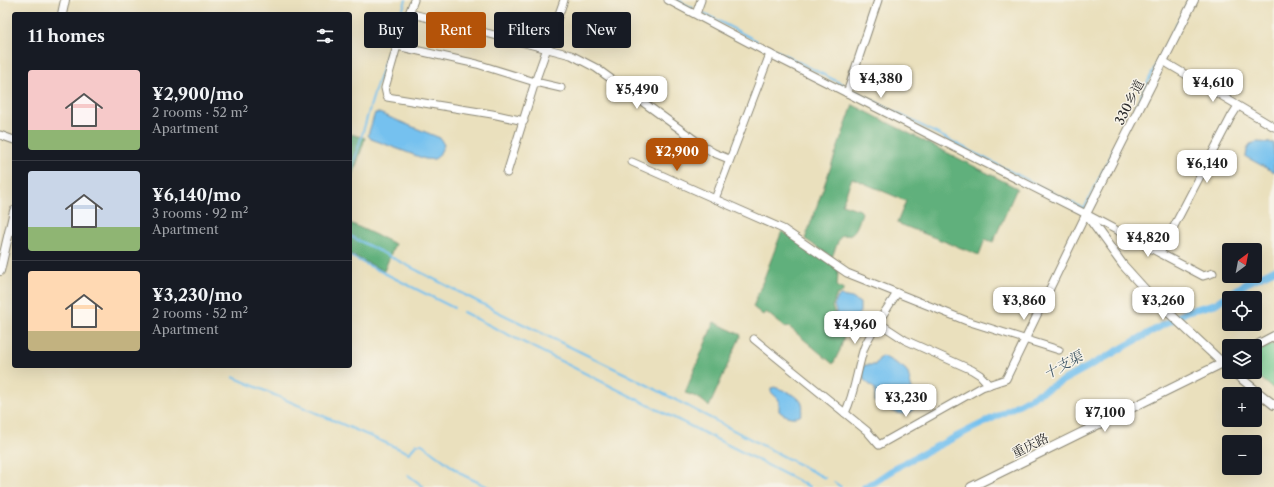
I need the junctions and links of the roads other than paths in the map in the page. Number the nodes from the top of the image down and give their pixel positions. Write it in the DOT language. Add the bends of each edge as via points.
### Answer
graph roads {
  1 [pos="65,0"];
  2 [pos="414,0"];
  3 [pos="564,0"];
  4 [pos="668,0"];
  5 [pos="701,0"];
  6 [pos="878,0"];
  7 [pos="1194,0"];
  8 [pos="62,12"];
  9 [pos="409,12"];
  10 [pos="696,14"];
  11 [pos="418,15"];
  12 [pos="396,48"];
  13 [pos="406,48"];
  14 [pos="546,50"];
  15 [pos="770,54"];
  16 [pos="1163,61"];
  17 [pos="535,82"];
  18 [pos="561,88"];
  19 [pos="847,93"];
  20 [pos="1238,106"];
  21 [pos="524,121"];
  22 [pos="1274,127"];
  23 [pos="0,135"];
  24 [pos="12,139"];
  25 [pos="729,159"];
  26 [pos="632,162"];
  27 [pos="507,174"];
  28 [pos="715,199"];
  29 [pos="1086,214"];
  30 [pos="12,220"];
  31 [pos="1160,253"];
  32 [pos="0,271"];
  33 [pos="1213,273"];
  34 [pos="897,293"];
  35 [pos="879,322"];
  36 [pos="1274,336"];
  37 [pos="754,339"];
  38 [pos="1025,340"];
  39 [pos="1262,342"];
  40 [pos="1059,350"];
  41 [pos="1222,360"];
  42 [pos="1222,366"];
  43 [pos="1242,379"];
  44 [pos="989,385"];
  45 [pos="1274,405"];
  46 [pos="845,413"];
  47 [pos="971,487"];
  1 -- 8 [label="street"];
  2 -- 9 [label="street"];
  3 -- 14 [label="street"];
  4 -- 10 [label="street"];
  5 -- 10 [label="street"];
  6 -- 19 [label="street"];
  7 -- 16 [label="street, 330乡道"];
  10 -- 15 [label="street"];
  11 -- 14 [label="street"];
  12 -- 21 [label="street" via="385,88 387,97"];
  13 -- 17 [label="street" via="477,64"];
  14 -- 17 [label="street"];
  14 -- 25 [label="street" via="571,55 596,68 706,148"];
  15 -- 19 [label="street"];
  15 -- 25 [label="street"];
  16 -- 20 [label="street"];
  16 -- 29 [label="street, 330乡道"];
  17 -- 18 [label="street"];
  17 -- 21 [label="street"];
  19 -- 29 [label="street"];
  20 -- 22 [label="street"];
  20 -- 31 [label="street"];
  21 -- 27 [label="street"];
  23 -- 24 [label="street"];
  25 -- 28 [label="street"];
  26 -- 28 [label="street"];
  28 -- 34 [label="street" via="783,229 847,273"];
  29 -- 31 [label="street"];
  29 -- 38 [label="street"];
  29 -- 41 [label="street" via="1123,265 1151,296"];
  30 -- 32 [label="street"];
  31 -- 33 [label="street" via="1203,276"];
  34 -- 35 [label="street"];
  34 -- 38 [label="street" via="967,321"];
  35 -- 44 [label="street" via="905,340 972,370"];
  35 -- 46 [label="street" via="865,347"];
  36 -- 39 [label="street"];
  37 -- 46 [label="street"];
  38 -- 40 [label="street"];
  38 -- 44 [label="street" via="1006,379"];
  42 -- 47 [label="street, 重庆路"];
  43 -- 45 [label="street"];
  44 -- 46 [label="street" via="879,445"];
}
